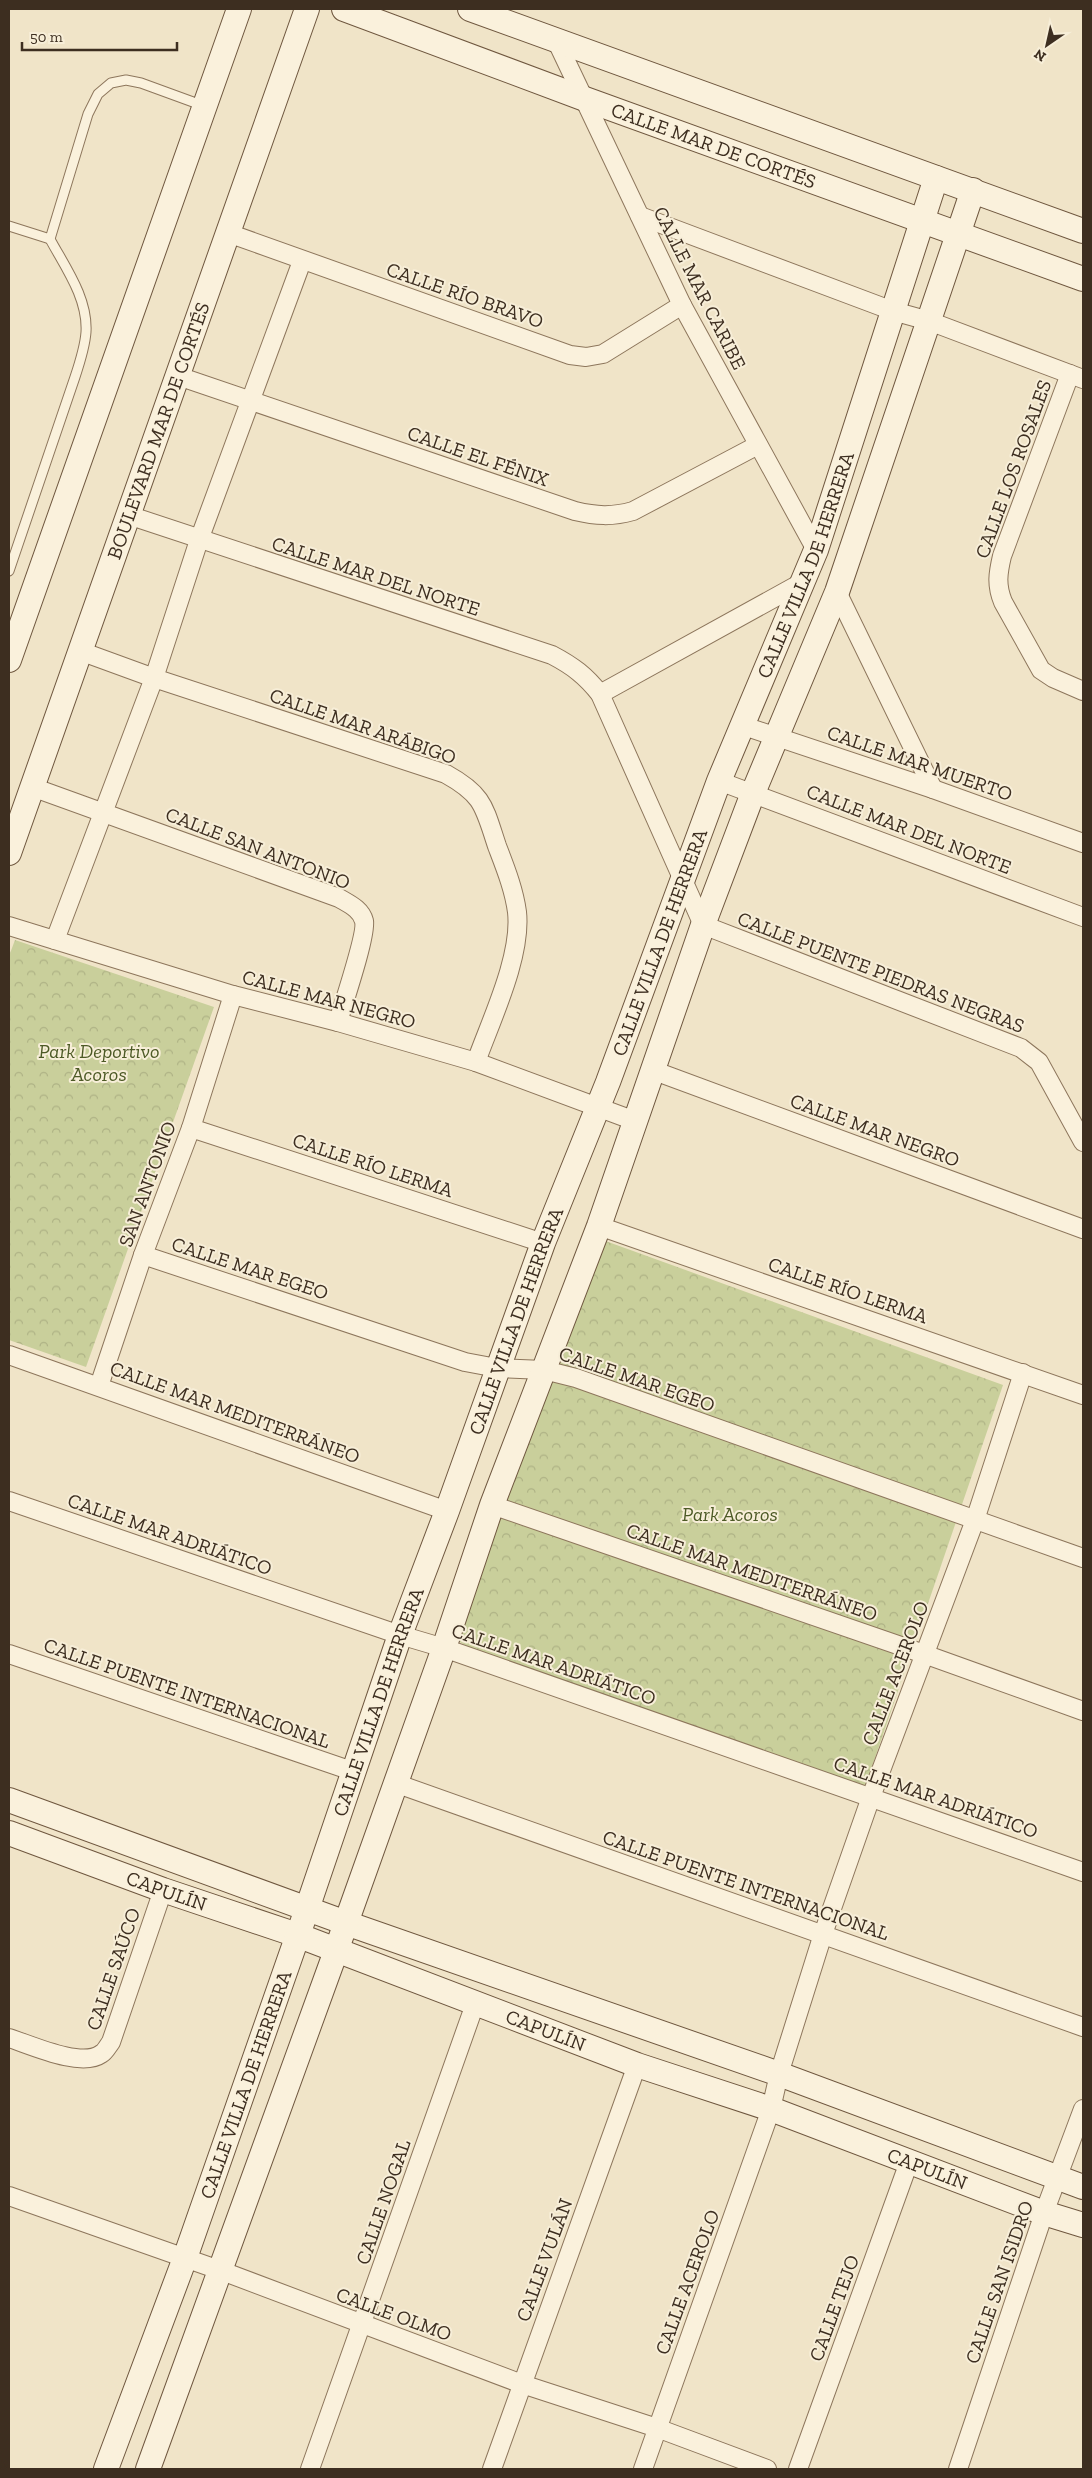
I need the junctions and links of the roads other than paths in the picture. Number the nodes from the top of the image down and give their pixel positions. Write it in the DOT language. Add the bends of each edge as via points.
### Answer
graph roads {
  1 [pos="239,9"];
  2 [pos="307,9"];
  3 [pos="344,9"];
  4 [pos="470,9"];
  5 [pos="556,40"];
  6 [pos="585,99"];
  7 [pos="204,106"];
  8 [pos="936,178"];
  9 [pos="973,190"];
  10 [pos="640,216"];
  11 [pos="922,219"];
  12 [pos="9,226"];
  13 [pos="1083,230"];
  14 [pos="958,232"];
  15 [pos="228,234"];
  16 [pos="50,239"];
  17 [pos="302,261"];
  18 [pos="1083,279"];
  19 [pos="682,305"];
  20 [pos="893,311"];
  21 [pos="929,322"];
  22 [pos="178,376"];
  23 [pos="1077,376"];
  24 [pos="252,400"];
  25 [pos="758,445"];
  26 [pos="128,515"];
  27 [pos="199,540"];
  28 [pos="816,550"];
  29 [pos="9,571"];
  30 [pos="803,582"];
  31 [pos="837,592"];
  32 [pos="80,651"];
  33 [pos="9,660"];
  34 [pos="154,678"];
  35 [pos="1083,690"];
  36 [pos="600,694"];
  37 [pos="741,725"];
  38 [pos="777,736"];
  39 [pos="719,781"];
  40 [pos="32,787"];
  41 [pos="932,789"];
  42 [pos="753,793"];
  43 [pos="102,812"];
  44 [pos="1083,843"];
  45 [pos="9,854"];
  46 [pos="682,880"];
  47 [pos="1083,917"];
  48 [pos="703,925"];
  49 [pos="9,926"];
  50 [pos="54,940"];
  51 [pos="232,995"];
  52 [pos="338,1022"];
  53 [pos="476,1062"];
  54 [pos="652,1070"];
  55 [pos="597,1108"];
  56 [pos="635,1121"];
  57 [pos="191,1128"];
  58 [pos="1083,1142"];
  59 [pos="599,1226"];
  60 [pos="1083,1229"];
  61 [pos="543,1243"];
  62 [pos="143,1255"];
  63 [pos="9,1355"];
  64 [pos="497,1368"];
  65 [pos="544,1370"];
  66 [pos="1023,1373"];
  67 [pos="99,1386"];
  68 [pos="1083,1395"];
  69 [pos="9,1501"];
  70 [pos="492,1505"];
  71 [pos="447,1510"];
  72 [pos="975,1520"];
  73 [pos="1083,1558"];
  74 [pos="400,1635"];
  75 [pos="444,1648"];
  76 [pos="9,1654"];
  77 [pos="924,1654"];
  78 [pos="1083,1711"];
  79 [pos="352,1771"];
  80 [pos="395,1784"];
  81 [pos="871,1797"];
  82 [pos="9,1800"];
  83 [pos="9,1834"];
  84 [pos="1083,1872"];
  85 [pos="163,1890"];
  86 [pos="307,1909"];
  87 [pos="346,1923"];
  88 [pos="823,1934"];
  89 [pos="297,1935"];
  90 [pos="336,1951"];
  91 [pos="475,2004"];
  92 [pos="1083,2027"];
  93 [pos="9,2038"];
  94 [pos="637,2065"];
  95 [pos="779,2074"];
  96 [pos="771,2109"];
  97 [pos="1083,2109"];
  98 [pos="909,2162"];
  99 [pos="1057,2178"];
  100 [pos="1083,2187"];
  101 [pos="9,2196"];
  102 [pos="1044,2213"];
  103 [pos="1083,2225"];
  104 [pos="185,2258"];
  105 [pos="222,2271"];
  106 [pos="362,2326"];
  107 [pos="522,2384"];
  108 [pos="657,2428"];
  109 [pos="106,2469"];
  110 [pos="148,2469"];
  111 [pos="310,2469"];
  112 [pos="492,2469"];
  113 [pos="642,2469"];
  114 [pos="767,2469"];
  115 [pos="798,2469"];
  116 [pos="958,2469"];
  1 -- 7 [label="street"];
  2 -- 15 [label="street, BOULEVARD MAR DE CORTÉS"];
  3 -- 6 [label="street, CALLE MAR DE CORTÉS"];
  4 -- 5 [label="street"];
  5 -- 6 [label="street, CALLE MAR CARIBE"];
  5 -- 8 [label="street"];
  6 -- 10 [label="street, CALLE MAR CARIBE"];
  6 -- 11 [label="street, CALLE MAR DE CORTÉS"];
  7 -- 16 [label="lane" via="126,80 111,83 98,94 88,114"];
  7 -- 33 [label="street"];
  8 -- 9 [label="street"];
  8 -- 11 [label="street, CALLE VILLA DE HERRERA"];
  9 -- 13 [label="street"];
  9 -- 14 [label="street, CALLE VILLA DE HERRERA"];
  10 -- 19 [label="street, CALLE MAR CARIBE"];
  10 -- 20 [label="street"];
  11 -- 14 [label="street, CALLE MAR DE CORTÉS"];
  11 -- 20 [label="street, CALLE VILLA DE HERRERA"];
  12 -- 16 [label="lane"];
  14 -- 18 [label="street, CALLE MAR DE CORTÉS"];
  14 -- 21 [label="street, CALLE VILLA DE HERRERA"];
  15 -- 17 [label="street, CALLE RÍO BRAVO"];
  15 -- 22 [label="street, BOULEVARD MAR DE CORTÉS"];
  16 -- 29 [label="lane" via="76,287 86,330 75,377"];
  17 -- 19 [label="street, CALLE RÍO BRAVO" via="586,357 603,354"];
  17 -- 24 [label="street"];
  19 -- 25 [label="street, CALLE MAR CARIBE"];
  20 -- 21 [label="street"];
  20 -- 28 [label="street, CALLE VILLA DE HERRERA"];
  21 -- 23 [label="street"];
  21 -- 31 [label="street, CALLE VILLA DE HERRERA"];
  22 -- 24 [label="street, CALLE EL FÉNIX"];
  22 -- 26 [label="street, BOULEVARD MAR DE CORTÉS"];
  23 -- 35 [label="street, CALLE LOS ROSALES" via="1002,556 998,590 1041,670"];
  24 -- 25 [label="street, CALLE EL FÉNIX" via="575,511 598,516 633,512"];
  24 -- 27 [label="street"];
  25 -- 28 [label="street, CALLE MAR CARIBE"];
  26 -- 27 [label="street, CALLE MAR DEL NORTE"];
  26 -- 32 [label="street, BOULEVARD MAR DE CORTÉS"];
  27 -- 34 [label="street"];
  27 -- 36 [label="street, CALLE MAR DEL NORTE" via="552,655 574,666"];
  28 -- 30 [label="street, CALLE VILLA DE HERRERA"];
  30 -- 36 [label="street"];
  30 -- 37 [label="street, CALLE VILLA DE HERRERA"];
  31 -- 38 [label="street, CALLE VILLA DE HERRERA"];
  31 -- 41 [label="street"];
  32 -- 34 [label="street, CALLE MAR ARÁBIGO"];
  32 -- 40 [label="street, BOULEVARD MAR DE CORTÉS"];
  34 -- 43 [label="street"];
  34 -- 53 [label="street, CALLE MAR ARÁBIGO" via="446,774 475,794 484,809 514,892 517,914 517,940"];
  36 -- 46 [label="street, CALLE MAR DEL NORTE"];
  37 -- 38 [label="street, CALLE MAR MUERTO"];
  37 -- 39 [label="street, CALLE VILLA DE HERRERA"];
  38 -- 41 [label="street, CALLE MAR MUERTO"];
  38 -- 42 [label="street, CALLE VILLA DE HERRERA"];
  39 -- 42 [label="street, CALLE MAR DEL NORTE"];
  39 -- 46 [label="street, CALLE VILLA DE HERRERA"];
  40 -- 43 [label="street, CALLE SAN ANTONIO"];
  40 -- 45 [label="street, BOULEVARD MAR DE CORTÉS"];
  41 -- 44 [label="street, CALLE MAR MUERTO"];
  42 -- 47 [label="street, CALLE MAR DEL NORTE"];
  42 -- 48 [label="street, CALLE VILLA DE HERRERA"];
  43 -- 50 [label="street"];
  43 -- 52 [label="street, CALLE SAN ANTONIO" via="339,898 358,909 364,922 362,939"];
  46 -- 48 [label="street, CALLE MAR DEL NORTE"];
  46 -- 55 [label="street, CALLE VILLA DE HERRERA"];
  48 -- 54 [label="street, CALLE VILLA DE HERRERA"];
  48 -- 58 [label="street, CALLE PUENTE PIEDRAS NEGRAS" via="1021,1048 1039,1062"];
  49 -- 50 [label="street, CALLE MAR NEGRO"];
  50 -- 51 [label="street, CALLE MAR NEGRO"];
  51 -- 52 [label="street, CALLE MAR NEGRO"];
  51 -- 57 [label="street, SAN ANTONIO"];
  52 -- 53 [label="street, CALLE MAR NEGRO"];
  53 -- 55 [label="street, CALLE MAR NEGRO"];
  54 -- 56 [label="street, CALLE VILLA DE HERRERA"];
  54 -- 60 [label="street, CALLE MAR NEGRO"];
  55 -- 56 [label="street, CALLE MAR NEGRO"];
  55 -- 61 [label="street, CALLE VILLA DE HERRERA"];
  56 -- 59 [label="street, CALLE VILLA DE HERRERA"];
  57 -- 61 [label="street, CALLE RÍO LERMA"];
  57 -- 62 [label="street, SAN ANTONIO"];
  59 -- 65 [label="street, CALLE VILLA DE HERRERA"];
  59 -- 66 [label="street, CALLE RÍO LERMA"];
  61 -- 64 [label="street, CALLE VILLA DE HERRERA"];
  62 -- 64 [label="street, CALLE MAR EGEO" via="465,1362"];
  62 -- 67 [label="street, SAN ANTONIO"];
  63 -- 67 [label="street, CALLE MAR MEDITERRÁNEO"];
  64 -- 65 [label="street, CALLE MAR EGEO"];
  64 -- 71 [label="street, CALLE VILLA DE HERRERA"];
  65 -- 70 [label="street, CALLE VILLA DE HERRERA"];
  65 -- 72 [label="street, CALLE MAR EGEO" via="576,1378"];
  66 -- 68 [label="street, CALLE RÍO LERMA"];
  66 -- 72 [label="street, CALLE ACEROLO"];
  67 -- 71 [label="street, CALLE MAR MEDITERRÁNEO"];
  69 -- 74 [label="street, CALLE MAR ADRIÁTICO"];
  70 -- 75 [label="street, CALLE VILLA DE HERRERA"];
  70 -- 77 [label="street, CALLE MAR MEDITERRÁNEO"];
  71 -- 74 [label="street, CALLE VILLA DE HERRERA"];
  72 -- 73 [label="street, CALLE MAR EGEO"];
  72 -- 77 [label="street, CALLE ACEROLO"];
  74 -- 75 [label="street, CALLE MAR ADRIÁTICO"];
  74 -- 79 [label="street, CALLE VILLA DE HERRERA"];
  75 -- 80 [label="street, CALLE VILLA DE HERRERA"];
  75 -- 81 [label="street, CALLE MAR ADRIÁTICO"];
  76 -- 79 [label="street, CALLE PUENTE INTERNACIONAL"];
  77 -- 78 [label="street, CALLE MAR MEDITERRÁNEO"];
  77 -- 81 [label="street, CALLE ACEROLO"];
  79 -- 86 [label="street, CALLE VILLA DE HERRERA"];
  80 -- 87 [label="street, CALLE VILLA DE HERRERA"];
  80 -- 88 [label="street, CALLE PUENTE INTERNACIONAL"];
  81 -- 84 [label="street, CALLE MAR ADRIÁTICO"];
  81 -- 88 [label="street, CALLE ACEROLO"];
  82 -- 86 [label="street, CAPULÍN"];
  83 -- 85 [label="street, CAPULÍN"];
  85 -- 89 [label="street, CAPULÍN"];
  85 -- 93 [label="street, CALLE SAÚCO" via="111,2042 101,2054 89,2059 74,2059"];
  86 -- 87 [label="street, CAPULÍN"];
  86 -- 89 [label="street, CALLE VILLA DE HERRERA"];
  87 -- 90 [label="street, CALLE VILLA DE HERRERA"];
  87 -- 95 [label="street, CAPULÍN"];
  88 -- 92 [label="street, CALLE PUENTE INTERNACIONAL"];
  88 -- 95 [label="street, CALLE ACEROLO"];
  89 -- 90 [label="street, CAPULÍN"];
  89 -- 104 [label="street, CALLE VILLA DE HERRERA"];
  90 -- 91 [label="street, CAPULÍN"];
  90 -- 105 [label="street, CALLE VILLA DE HERRERA"];
  91 -- 94 [label="street, CAPULÍN"];
  91 -- 106 [label="street, CALLE NOGAL"];
  94 -- 96 [label="street, CAPULÍN"];
  94 -- 107 [label="street, CALLE VULÁN"];
  95 -- 96 [label="street, CALLE ACEROLO"];
  95 -- 99 [label="street, CAPULÍN"];
  96 -- 98 [label="street, CAPULÍN"];
  96 -- 108 [label="street, CALLE ACEROLO"];
  97 -- 99 [label="street, CALLE SAN ISIDRO"];
  98 -- 102 [label="street, CAPULÍN"];
  98 -- 115 [label="street, CALLE TEJO"];
  99 -- 100 [label="street, CAPULÍN"];
  99 -- 102 [label="street, CALLE SAN ISIDRO"];
  101 -- 104 [label="street, CALLE OLMO"];
  102 -- 103 [label="street, CAPULÍN"];
  102 -- 116 [label="street, CALLE SAN ISIDRO"];
  104 -- 105 [label="street, CALLE OLMO"];
  104 -- 109 [label="street, CALLE VILLA DE HERRERA"];
  105 -- 106 [label="street, CALLE OLMO"];
  105 -- 110 [label="street, CALLE VILLA DE HERRERA"];
  106 -- 107 [label="street, CALLE OLMO"];
  106 -- 111 [label="street, CALLE NOGAL"];
  107 -- 108 [label="street, CALLE OLMO"];
  107 -- 112 [label="street, CALLE VULÁN"];
  108 -- 113 [label="street, CALLE ACEROLO"];
  108 -- 114 [label="street, CALLE OLMO"];
}
